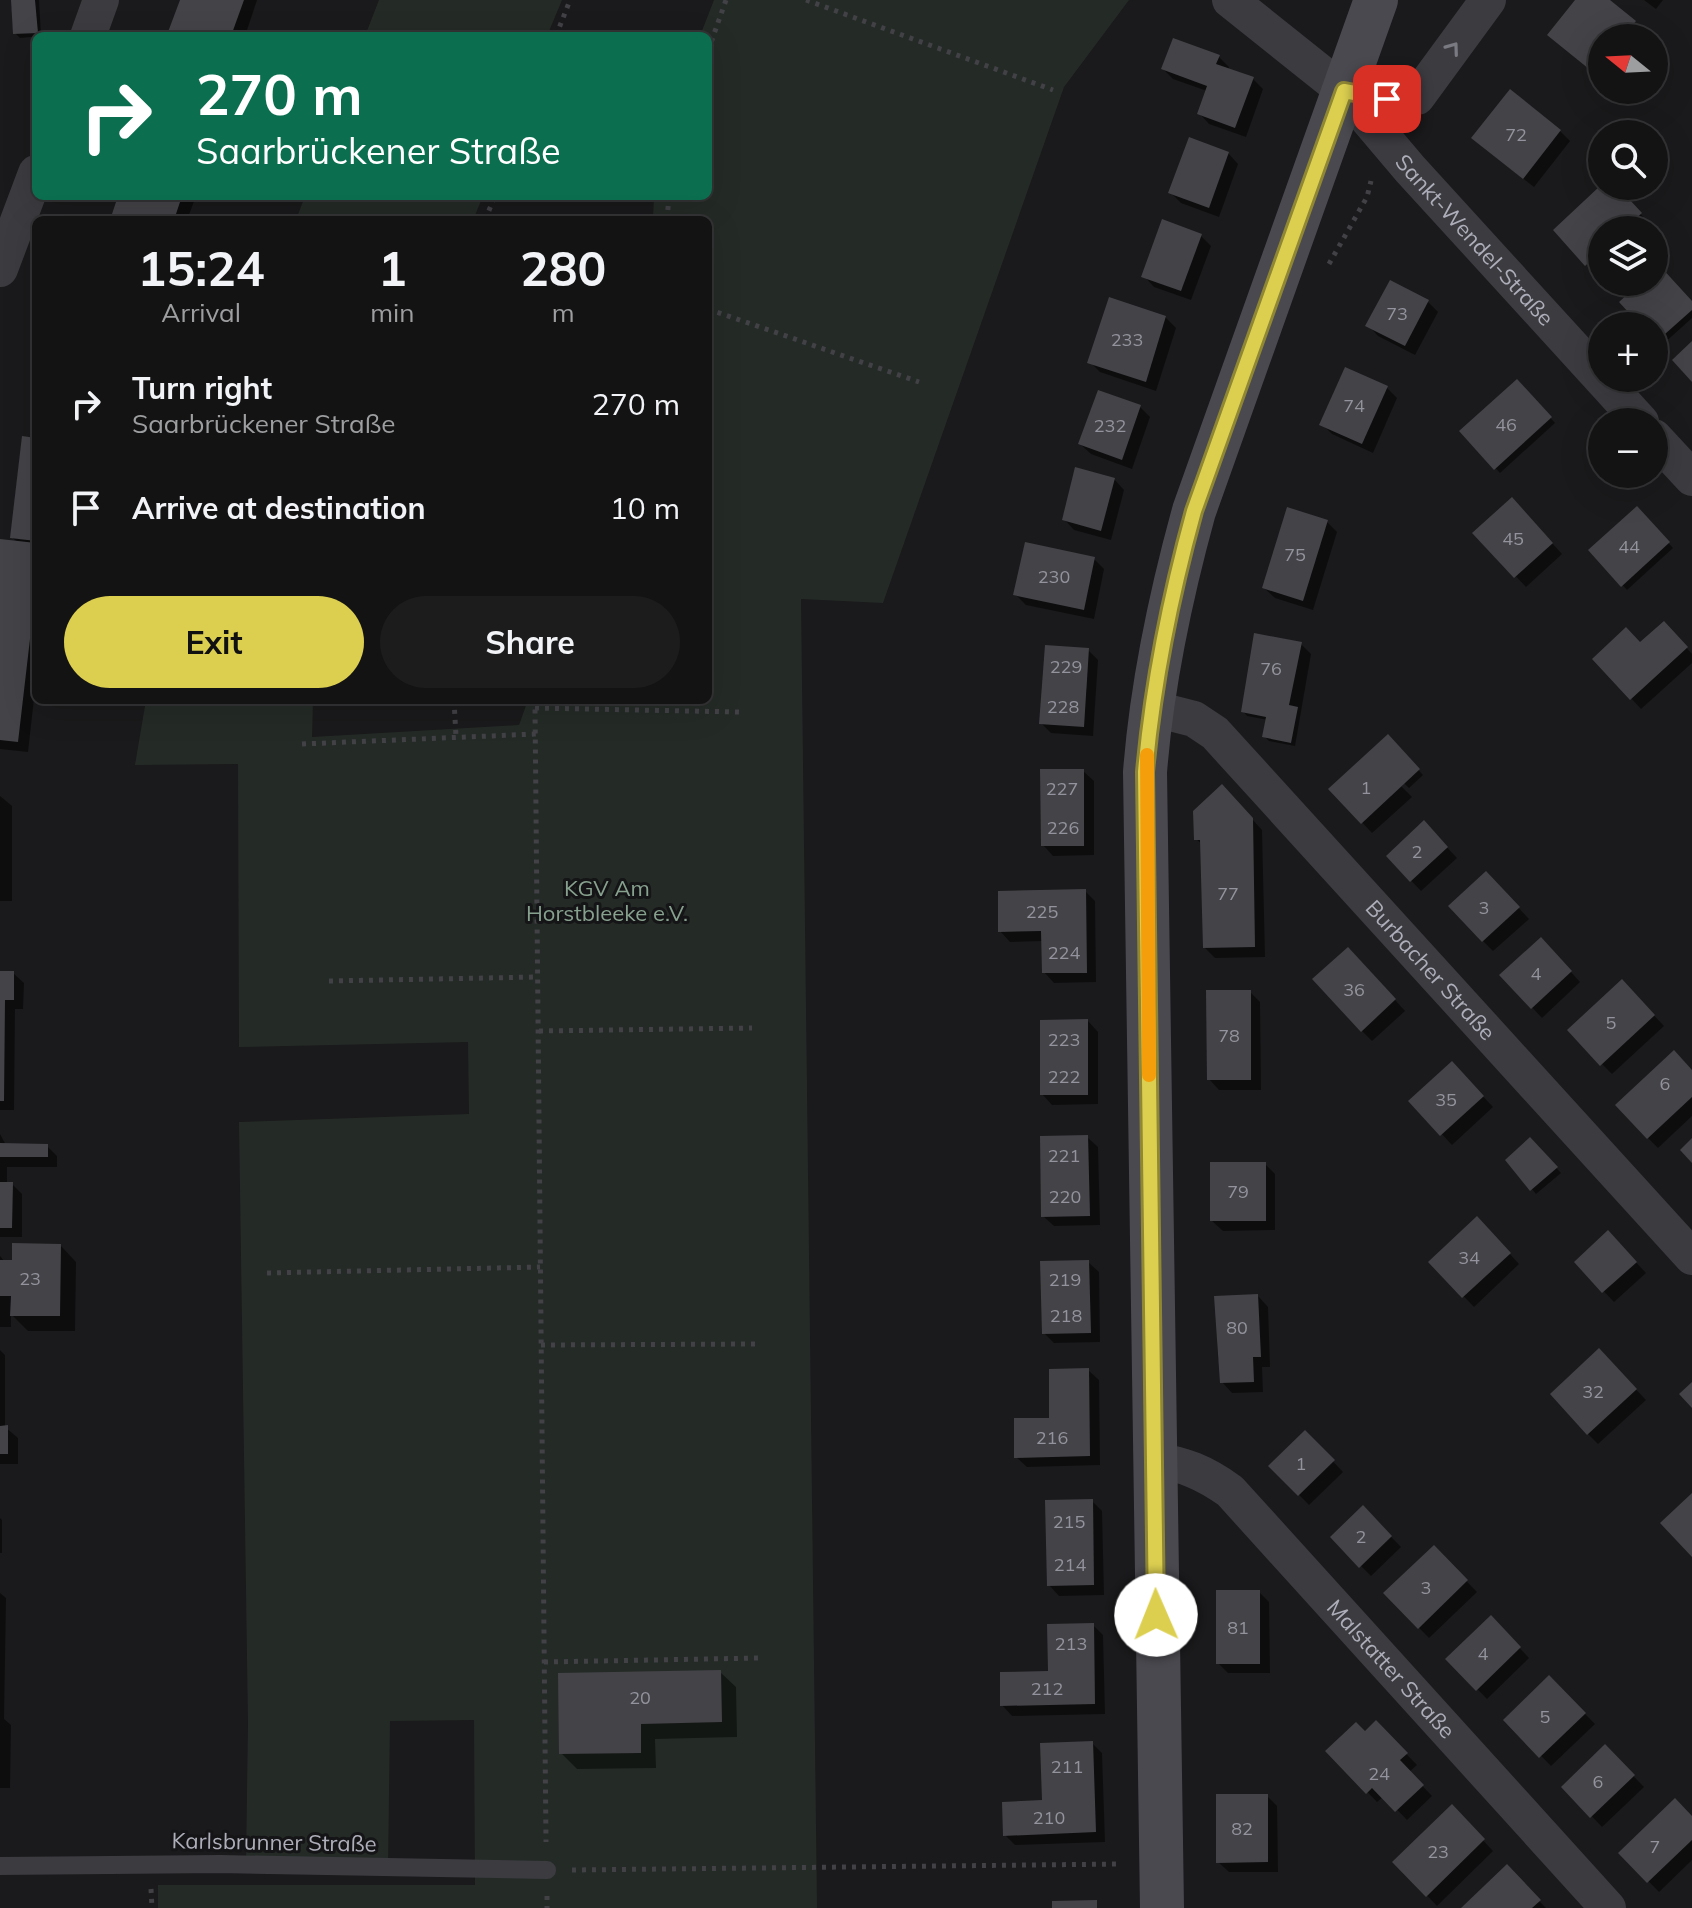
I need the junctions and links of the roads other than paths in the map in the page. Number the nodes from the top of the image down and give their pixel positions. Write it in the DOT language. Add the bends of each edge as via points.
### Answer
graph roads {
  1 [pos="101,0"];
  2 [pos="1230,0"];
  3 [pos="1376,0"];
  4 [pos="1488,0"];
  5 [pos="89,32"];
  6 [pos="1344,91"];
  7 [pos="32,183"];
  8 [pos="1,263"];
  9 [pos="1628,408"];
  10 [pos="1668,452"];
  11 [pos="1692,478"];
  12 [pos="1151,708"];
  13 [pos="1692,1257"];
  14 [pos="1153,1460"];
  15 [pos="0,1866"];
  16 [pos="547,1870"];
  17 [pos="1162,1908"];
  18 [pos="1608,1908"];
  1 -- 5 [label="street"];
  2 -- 6 [label="street, Sankt-Wendel-Straße"];
  3 -- 6 [label="street"];
  6 -- 4 [label="street, one-way" via="1396,100 1417,97"];
  6 -- 9 [label="street, Sankt-Wendel-Straße"];
  6 -- 12 [label="street" via="1194,511 1174,582"];
  7 -- 8 [label="street"];
  10 -- 11 [label="street"];
  12 -- 13 [label="street, Burbacher Straße" via="1194,719 1215,733"];
  12 -- 14 [label="street" via="1145,772"];
  14 -- 17 [label="street"];
  14 -- 18 [label="street, Malstatter Straße" via="1204,1472 1230,1491"];
  15 -- 16 [label="lane, Karlsbrunner Straße"];
}
